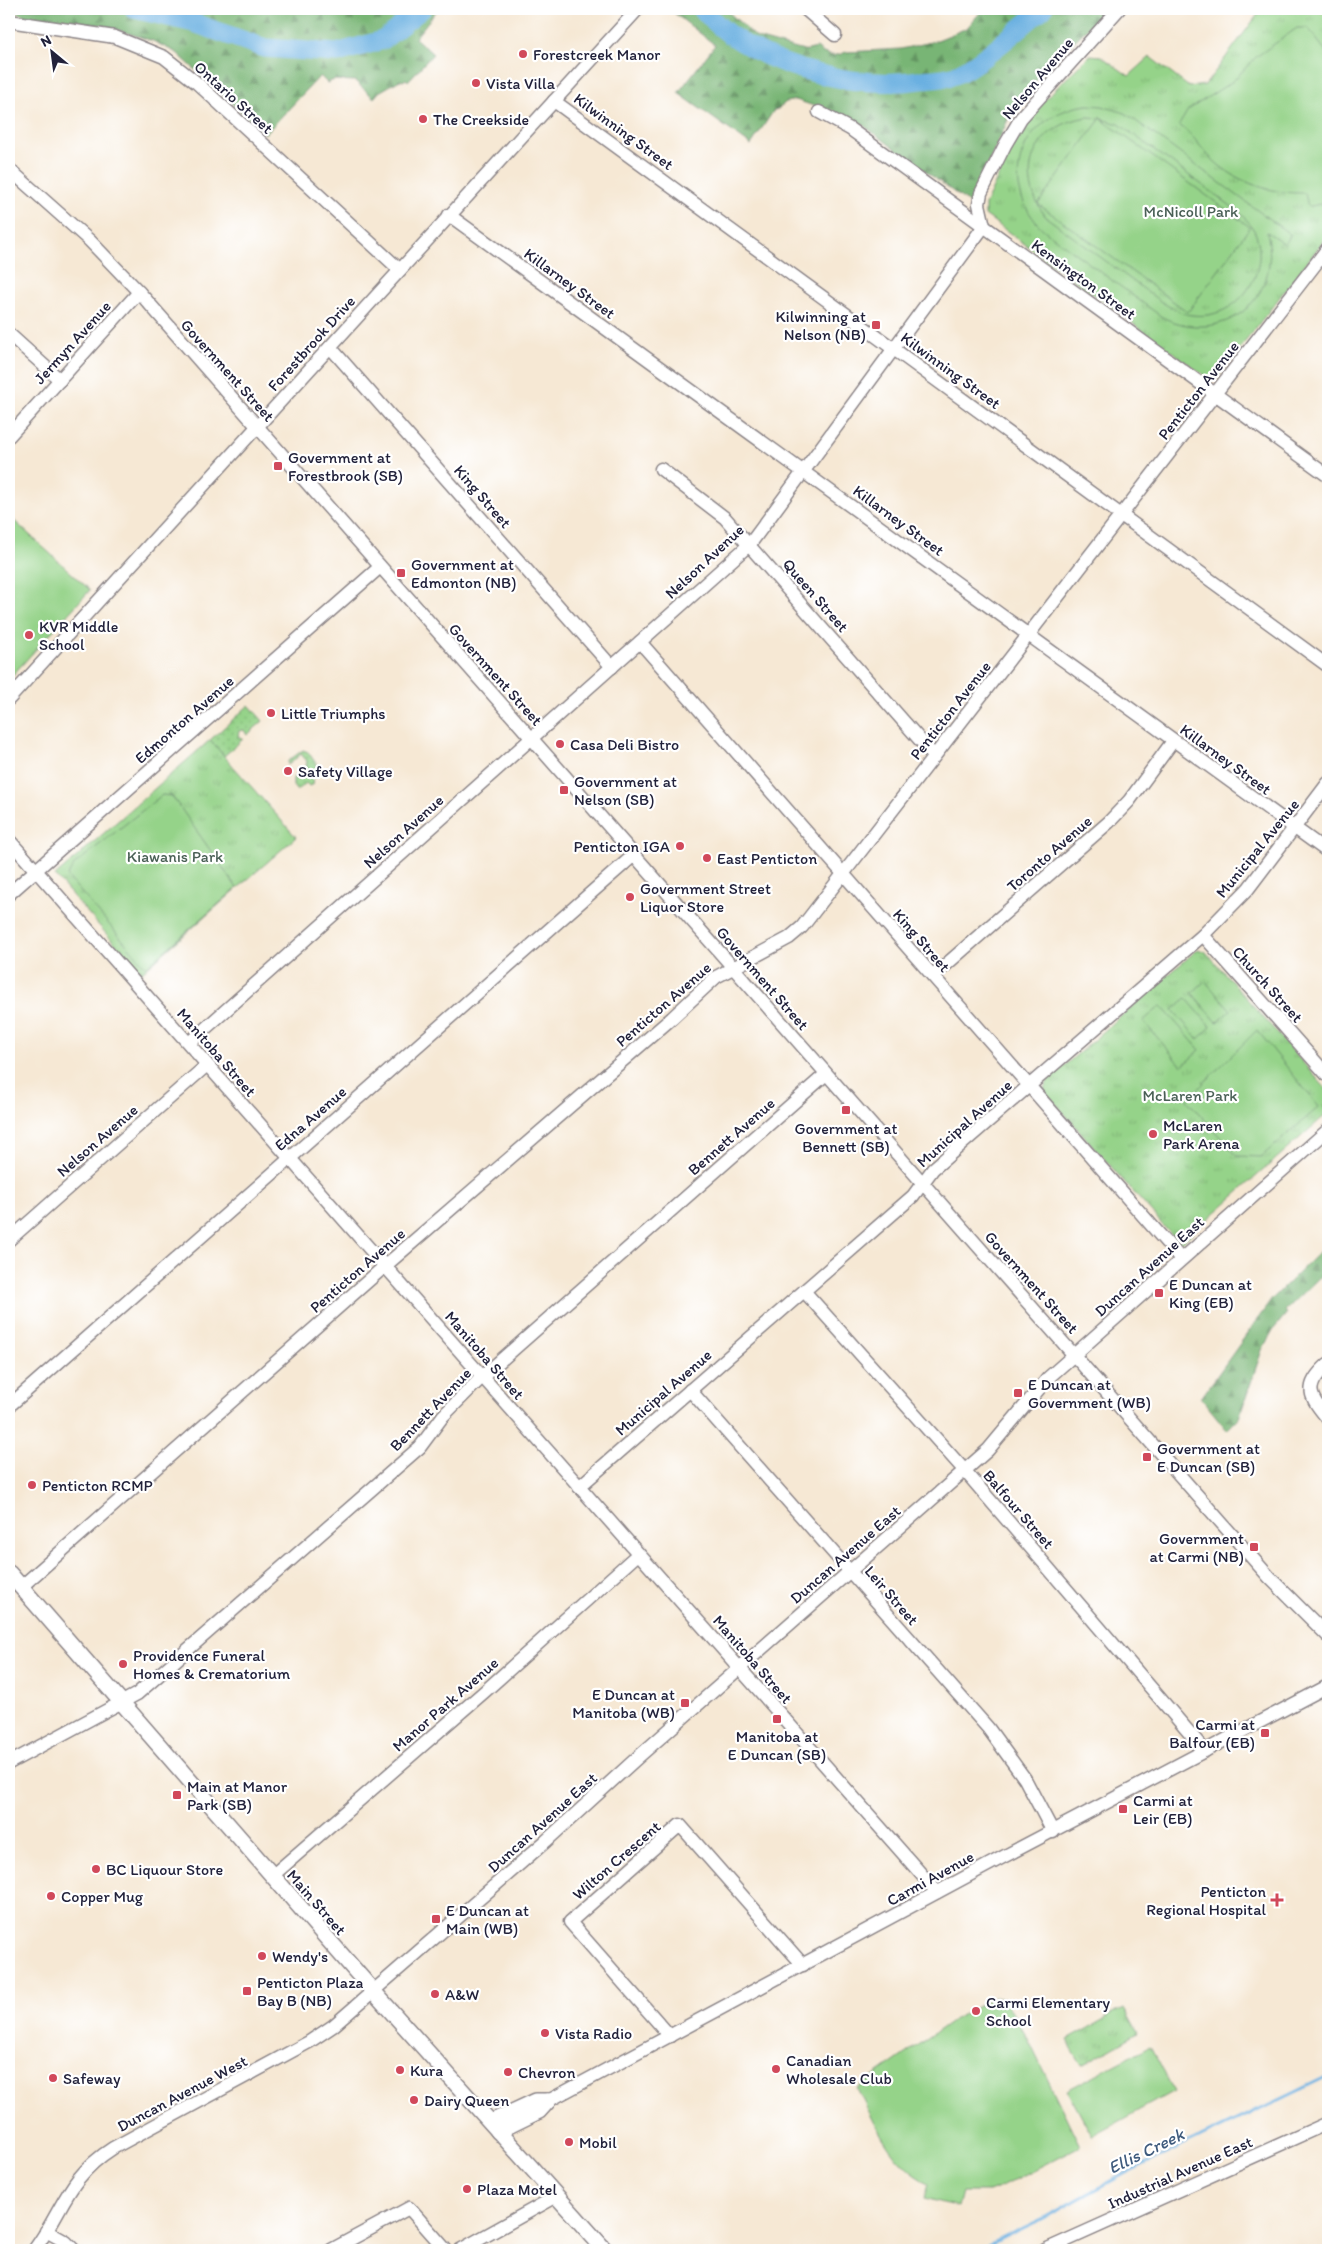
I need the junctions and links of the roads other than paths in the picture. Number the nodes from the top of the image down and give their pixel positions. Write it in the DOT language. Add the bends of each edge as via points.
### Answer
graph roads {
  1 [pos="638,9"];
  2 [pos="805,9"];
  3 [pos="1119,9"];
  4 [pos="9,21"];
  5 [pos="835,35"];
  6 [pos="554,101"];
  7 [pos="819,112"];
  8 [pos="9,169"];
  9 [pos="449,216"];
  10 [pos="984,226"];
  11 [pos="1328,248"];
  12 [pos="400,270"];
  13 [pos="139,292"];
  14 [pos="9,334"];
  15 [pos="330,347"];
  16 [pos="894,349"];
  17 [pos="60,380"];
  18 [pos="1215,394"];
  19 [pos="257,427"];
  20 [pos="9,436"];
  21 [pos="661,469"];
  22 [pos="803,472"];
  23 [pos="1328,476"];
  24 [pos="1121,515"];
  25 [pos="750,544"];
  26 [pos="380,567"];
  27 [pos="1028,634"];
  28 [pos="640,642"];
  29 [pos="1328,666"];
  30 [pos="612,667"];
  31 [pos="9,699"];
  32 [pos="532,738"];
  33 [pos="1174,741"];
  34 [pos="934,756"];
  35 [pos="1328,783"];
  36 [pos="1295,828"];
  37 [pos="9,840"];
  38 [pos="1328,852"];
  39 [pos="634,855"];
  40 [pos="36,871"];
  41 [pos="842,874"];
  42 [pos="9,894"];
  43 [pos="1202,935"];
  44 [pos="733,968"];
  45 [pos="933,976"];
  46 [pos="189,1043"];
  47 [pos="207,1065"];
  48 [pos="826,1074"];
  49 [pos="1328,1076"];
  50 [pos="1028,1086"];
  51 [pos="1328,1130"];
  52 [pos="289,1158"];
  53 [pos="922,1184"];
  54 [pos="9,1240"];
  55 [pos="1180,1259"];
  56 [pos="385,1266"];
  57 [pos="804,1291"];
  58 [pos="1074,1354"];
  59 [pos="1328,1364"];
  60 [pos="482,1377"];
  61 [pos="690,1390"];
  62 [pos="9,1406"];
  63 [pos="1328,1419"];
  64 [pos="964,1471"];
  65 [pos="580,1487"];
  66 [pos="638,1554"];
  67 [pos="850,1571"];
  68 [pos="9,1573"];
  69 [pos="21,1587"];
  70 [pos="1326,1637"];
  71 [pos="739,1669"];
  72 [pos="1328,1686"];
  73 [pos="122,1702"];
  74 [pos="1205,1751"];
  75 [pos="9,1763"];
  76 [pos="1053,1832"];
  77 [pos="272,1876"];
  78 [pos="937,1892"];
  79 [pos="803,1965"];
  80 [pos="373,1992"];
  81 [pos="670,2036"];
  82 [pos="548,2101"];
  83 [pos="1328,2123"];
  84 [pos="494,2127"];
  85 [pos="557,2196"];
  86 [pos="46,2231"];
  87 [pos="34,2250"];
  88 [pos="74,2250"];
  89 [pos="331,2250"];
  90 [pos="446,2250"];
  91 [pos="460,2250"];
  92 [pos="605,2250"];
  93 [pos="1045,2250"];
  1 -- 6 [label="street, Forestbrook Drive"];
  2 -- 5 [label="street"];
  3 -- 10 [label="street, Nelson Avenue" via="1021,118 1004,145 981,193 979,204"];
  4 -- 12 [label="street, Ontario Street" via="115,36 164,57 197,83"];
  6 -- 9 [label="street, Forestbrook Drive"];
  6 -- 16 [label="street, Kilwinning Street"];
  7 -- 10 [label="street, Kensington Street" via="850,129"];
  8 -- 13 [label="street, Government Street" via="90,241"];
  9 -- 12 [label="street, Forestbrook Drive"];
  9 -- 22 [label="street, Killarney Street"];
  10 -- 16 [label="street, Nelson Avenue"];
  10 -- 18 [label="street, Kensington Street"];
  11 -- 18 [label="street, Penticton Avenue"];
  12 -- 15 [label="street, Forestbrook Drive"];
  13 -- 17 [label="street, Jermyn Avenue"];
  13 -- 19 [label="street, Government Street"];
  14 -- 17 [label="street"];
  15 -- 19 [label="street, Forestbrook Drive"];
  15 -- 30 [label="street, King Street"];
  16 -- 22 [label="street, Nelson Avenue"];
  16 -- 24 [label="street, Kilwinning Street"];
  17 -- 20 [label="street, Jermyn Avenue"];
  18 -- 23 [label="street, Kensington Street"];
  18 -- 24 [label="street, Penticton Avenue"];
  19 -- 26 [label="street, Government Street"];
  19 -- 31 [label="street, Forestbrook Drive"];
  21 -- 25 [label="street, Queen Street" via="725,518"];
  22 -- 25 [label="street, Nelson Avenue"];
  22 -- 27 [label="street, Killarney Street"];
  24 -- 27 [label="street, Penticton Avenue"];
  24 -- 29 [label="street, Kilwinning Street"];
  25 -- 28 [label="street, Nelson Avenue"];
  25 -- 34 [label="street, Queen Street"];
  26 -- 32 [label="street, Government Street"];
  26 -- 40 [label="street, Edmonton Avenue"];
  27 -- 33 [label="street, Killarney Street"];
  27 -- 34 [label="street, Penticton Avenue"];
  28 -- 30 [label="street, Nelson Avenue"];
  28 -- 41 [label="street, King Street"];
  30 -- 32 [label="street, Nelson Avenue"];
  32 -- 39 [label="street, Government Street"];
  32 -- 46 [label="street, Nelson Avenue"];
  33 -- 36 [label="street, Killarney Street"];
  33 -- 45 [label="street, Toronto Avenue" via="1109,822"];
  34 -- 41 [label="street, Penticton Avenue"];
  35 -- 36 [label="street, Municipal Avenue"];
  36 -- 38 [label="street, Killarney Street"];
  36 -- 43 [label="street, Municipal Avenue" via="1248,889"];
  37 -- 40 [label="street, Manitoba Street"];
  39 -- 44 [label="street, Government Street"];
  39 -- 52 [label="street, Edna Avenue"];
  40 -- 42 [label="street, Edmonton Avenue"];
  40 -- 46 [label="street, Manitoba Street"];
  41 -- 44 [label="street, Penticton Avenue" via="802,927 789,938"];
  41 -- 45 [label="street, King Street"];
  43 -- 49 [label="street, Church Street"];
  43 -- 50 [label="street, Municipal Avenue"];
  44 -- 48 [label="street, Government Street"];
  44 -- 56 [label="street, Penticton Avenue" via="716,977"];
  45 -- 50 [label="street, King Street"];
  46 -- 47 [label="street, Manitoba Street"];
  47 -- 52 [label="street, Manitoba Street"];
  47 -- 54 [label="street, Nelson Avenue"];
  48 -- 53 [label="street, Government Street"];
  48 -- 60 [label="street, Bennett Avenue"];
  50 -- 53 [label="street, Municipal Avenue" via="933,1169"];
  50 -- 55 [label="street, King Street"];
  51 -- 55 [label="street, Duncan Avenue East"];
  52 -- 56 [label="street, Manitoba Street"];
  52 -- 62 [label="street, Edna Avenue"];
  53 -- 57 [label="street, Municipal Avenue" via="913,1196"];
  53 -- 58 [label="street, Government Street"];
  55 -- 58 [label="street, Duncan Avenue East"];
  56 -- 60 [label="street, Manitoba Street"];
  56 -- 69 [label="street, Penticton Avenue"];
  57 -- 61 [label="street, Municipal Avenue"];
  57 -- 64 [label="street, Balfour Street"];
  58 -- 64 [label="street, Duncan Avenue East" via="1035,1392 1005,1432"];
  58 -- 70 [label="street, Government Street" via="1270,1578"];
  59 -- 63 [label="street" via="1312,1384 1312,1400"];
  60 -- 65 [label="street, Manitoba Street"];
  60 -- 73 [label="street, Bennett Avenue" via="443,1416 420,1447 137,1694"];
  61 -- 65 [label="street, Municipal Avenue"];
  61 -- 67 [label="street, Leir Street"];
  64 -- 67 [label="street, Duncan Avenue East"];
  64 -- 74 [label="street, Balfour Street"];
  65 -- 66 [label="street, Manitoba Street"];
  66 -- 71 [label="street, Manitoba Street"];
  66 -- 77 [label="street, Manor Park Avenue"];
  67 -- 71 [label="street, Duncan Avenue East"];
  67 -- 76 [label="street, Leir Street" via="988,1728 1025,1779"];
  68 -- 69 [label="main road, Main Street"];
  69 -- 73 [label="main road, Main Street"];
  71 -- 78 [label="street, Manitoba Street"];
  71 -- 80 [label="street, Duncan Avenue East"];
  72 -- 74 [label="street, Carmi Avenue"];
  73 -- 75 [label="street, Bennett Avenue"];
  73 -- 77 [label="main road, Main Street"];
  74 -- 76 [label="street, Carmi Avenue"];
  76 -- 78 [label="street, Carmi Avenue"];
  77 -- 80 [label="main road, Main Street"];
  78 -- 79 [label="street, Carmi Avenue"];
  79 -- 81 [label="street, Carmi Avenue"];
  79 -- 81 [label="street, Wilton Crescent" via="680,1825 570,1922"];
  80 -- 84 [label="main road, Main Street"];
  80 -- 86 [label="street, Duncan Avenue West" via="334,2026 309,2042 93,2162 74,2183"];
  81 -- 82 [label="street, Carmi Avenue"];
  82 -- 84 [label="main road" via="536,2101"];
  83 -- 93 [label="street, Industrial Avenue East"];
  84 -- 85 [label="main road, Main Street"];
  85 -- 91 [label="street"];
  85 -- 92 [label="main road, Main Street"];
  86 -- 87 [label="street, Duncan Avenue West"];
  86 -- 88 [label="street"];
  89 -- 90 [label="street" via="409,2208"];
}
